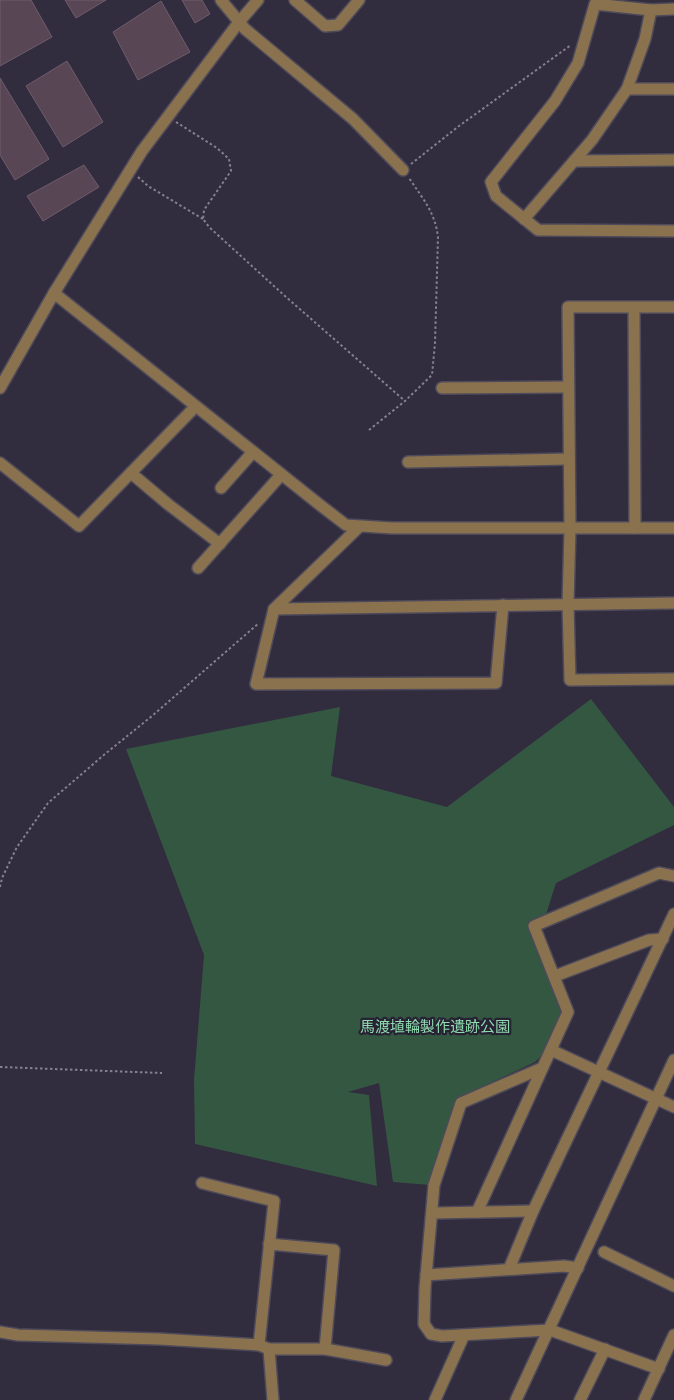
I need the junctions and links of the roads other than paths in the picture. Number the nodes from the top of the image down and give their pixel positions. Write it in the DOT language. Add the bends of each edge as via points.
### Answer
graph roads {
  1 [pos="221,0"];
  2 [pos="258,0"];
  3 [pos="295,0"];
  4 [pos="359,0"];
  5 [pos="595,2"];
  6 [pos="674,8"];
  7 [pos="651,10"];
  8 [pos="239,22"];
  9 [pos="627,89"];
  10 [pos="674,89"];
  11 [pos="574,160"];
  12 [pos="674,160"];
  13 [pos="403,170"];
  14 [pos="524,219"];
  15 [pos="674,231"];
  16 [pos="54,293"];
  17 [pos="674,307"];
  18 [pos="634,308"];
  19 [pos="568,387"];
  20 [pos="0,388"];
  21 [pos="442,388"];
  22 [pos="195,407"];
  23 [pos="253,452"];
  24 [pos="569,459"];
  25 [pos="0,462"];
  26 [pos="408,462"];
  27 [pos="131,473"];
  28 [pos="282,475"];
  29 [pos="221,488"];
  30 [pos="359,527"];
  31 [pos="635,528"];
  32 [pos="674,528"];
  33 [pos="570,529"];
  34 [pos="220,544"];
  35 [pos="198,568"];
  36 [pos="674,603"];
  37 [pos="568,604"];
  38 [pos="503,605"];
  39 [pos="274,609"];
  40 [pos="674,680"];
  41 [pos="674,876"];
  42 [pos="674,914"];
  43 [pos="663,939"];
  44 [pos="555,976"];
  45 [pos="551,1050"];
  46 [pos="674,1060"];
  47 [pos="542,1068"];
  48 [pos="598,1072"];
  49 [pos="656,1098"];
  50 [pos="674,1107"];
  51 [pos="202,1183"];
  52 [pos="534,1211"];
  53 [pos="477,1212"];
  54 [pos="433,1213"];
  55 [pos="269,1244"];
  56 [pos="604,1252"];
  57 [pos="578,1268"];
  58 [pos="509,1269"];
  59 [pos="426,1274"];
  60 [pos="674,1286"];
  61 [pos="550,1330"];
  62 [pos="0,1332"];
  63 [pos="464,1335"];
  64 [pos="674,1335"];
  65 [pos="264,1347"];
  66 [pos="325,1349"];
  67 [pos="605,1349"];
  68 [pos="670,1355"];
  69 [pos="386,1360"];
  70 [pos="659,1369"];
  71 [pos="273,1400"];
  72 [pos="435,1400"];
  73 [pos="516,1400"];
  74 [pos="580,1400"];
  75 [pos="644,1400"];
  1 -- 8 [label="street"];
  2 -- 8 [label="street"];
  3 -- 4 [label="street" via="325,26 338,25"];
  5 -- 7 [label="street"];
  5 -- 14 [label="street" via="578,62 555,101 491,182 496,196"];
  6 -- 7 [label="street"];
  7 -- 9 [label="street" via="645,39"];
  8 -- 13 [label="street" via="353,119"];
  8 -- 16 [label="street" via="142,151"];
  9 -- 10 [label="street"];
  9 -- 11 [label="street"];
  11 -- 12 [label="street"];
  11 -- 14 [label="street"];
  14 -- 15 [label="street" via="538,230"];
  16 -- 20 [label="street"];
  16 -- 22 [label="street"];
  17 -- 18 [label="street"];
  18 -- 19 [label="street" via="568,308"];
  18 -- 31 [label="street"];
  19 -- 21 [label="street"];
  19 -- 24 [label="street"];
  22 -- 23 [label="street"];
  22 -- 27 [label="street"];
  23 -- 28 [label="street"];
  23 -- 29 [label="street"];
  24 -- 26 [label="street"];
  24 -- 33 [label="street"];
  25 -- 27 [label="street" via="79,526"];
  27 -- 34 [label="street"];
  28 -- 30 [label="street" via="346,525"];
  28 -- 34 [label="street"];
  30 -- 33 [label="street"];
  30 -- 39 [label="street"];
  31 -- 32 [label="street"];
  31 -- 33 [label="street"];
  33 -- 37 [label="street"];
  34 -- 35 [label="street"];
  36 -- 37 [label="street"];
  37 -- 38 [label="street"];
  37 -- 40 [label="street" via="570,680"];
  38 -- 39 [label="street"];
  38 -- 39 [label="street" via="496,683 256,684"];
  41 -- 44 [label="street" via="658,873 534,926"];
  42 -- 43 [label="street"];
  43 -- 44 [label="street" via="649,940"];
  43 -- 48 [label="street"];
  44 -- 45 [label="street" via="568,1012"];
  45 -- 47 [label="street"];
  45 -- 48 [label="street"];
  46 -- 49 [label="street"];
  47 -- 53 [label="street"];
  47 -- 54 [label="street" via="461,1103 434,1185"];
  48 -- 49 [label="street"];
  48 -- 52 [label="street"];
  49 -- 50 [label="street"];
  49 -- 57 [label="street"];
  51 -- 55 [label="street" via="274,1201"];
  52 -- 53 [label="street"];
  52 -- 58 [label="street"];
  53 -- 54 [label="street"];
  54 -- 59 [label="street"];
  55 -- 65 [label="street"];
  55 -- 66 [label="street" via="334,1250"];
  56 -- 60 [label="street"];
  57 -- 58 [label="street"];
  57 -- 61 [label="street"];
  58 -- 59 [label="street"];
  59 -- 63 [label="street" via="424,1324 431,1334"];
  61 -- 63 [label="street"];
  61 -- 67 [label="street"];
  61 -- 73 [label="street"];
  62 -- 65 [label="street"];
  63 -- 72 [label="street"];
  64 -- 68 [label="street"];
  65 -- 66 [label="street"];
  65 -- 71 [label="street"];
  66 -- 69 [label="street"];
  67 -- 70 [label="street"];
  67 -- 74 [label="street"];
  68 -- 70 [label="street"];
  70 -- 75 [label="street"];
}
